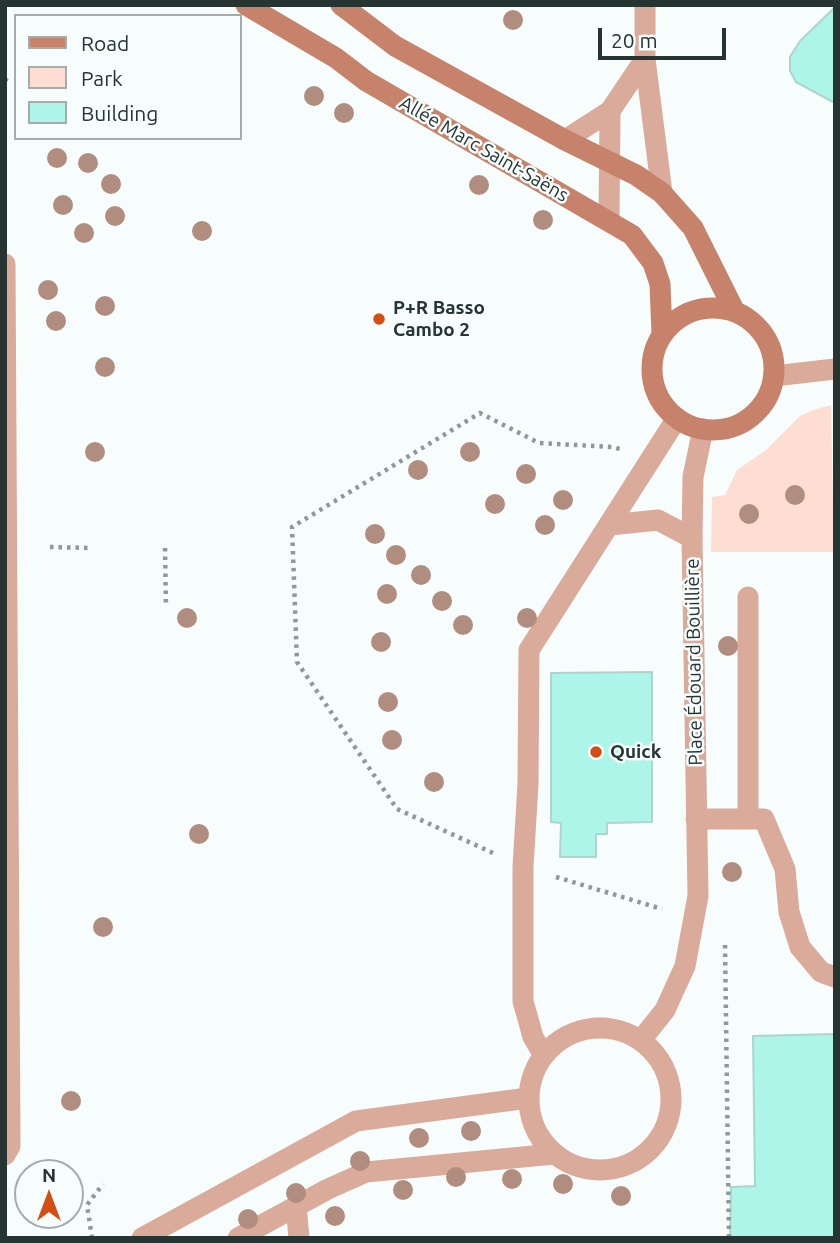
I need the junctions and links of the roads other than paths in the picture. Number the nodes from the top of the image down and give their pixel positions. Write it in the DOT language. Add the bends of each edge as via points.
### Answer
graph roads {
  1 [pos="246,5"];
  2 [pos="341,5"];
  3 [pos="645,5"];
  4 [pos="645,59"];
  5 [pos="610,111"];
  6 [pos="565,140"];
  7 [pos="609,162"];
  8 [pos="662,193"];
  9 [pos="609,221"];
  10 [pos="5,264"];
  11 [pos="735,312"];
  12 [pos="662,334"];
  13 [pos="835,369"];
  14 [pos="774,376"];
  15 [pos="677,418"];
  16 [pos="703,429"];
  17 [pos="610,525"];
  18 [pos="692,538"];
  19 [pos="748,597"];
  20 [pos="696,819"];
  21 [pos="748,819"];
  22 [pos="835,977"];
  23 [pos="641,1040"];
  24 [pos="543,1054"];
  25 [pos="528,1098"];
  26 [pos="7,1151"];
  27 [pos="554,1154"];
  28 [pos="296,1206"];
  29 [pos="297,1236"];
  30 [pos="142,1238"];
  31 [pos="238,1238"];
  1 -- 9 [label="street, Allée Marc Saint-Saëns" via="328,52 366,81"];
  2 -- 6 [label="street" via="395,46"];
  3 -- 4 [label="street"];
  4 -- 5 [label="street"];
  4 -- 8 [label="street"];
  5 -- 6 [label="street"];
  5 -- 7 [label="street"];
  6 -- 7 [label="street"];
  7 -- 8 [label="street"];
  7 -- 9 [label="street"];
  8 -- 11 [label="street" via="693,228"];
  9 -- 12 [label="street, Allée Marc Saint-Saëns" via="632,235 653,262 660,284"];
  10 -- 26 [label="street"];
  11 -- 12 [label="street" via="695,310 676,319"];
  11 -- 14 [label="street" via="758,327 765,338"];
  12 -- 15 [label="street" via="652,358 653,385 666,409"];
  13 -- 14 [label="street"];
  14 -- 16 [label="street" via="765,399 749,418 727,428"];
  15 -- 16 [label="street"];
  15 -- 17 [label="street"];
  16 -- 18 [label="street, Place Édouard Bouillière" via="693,477"];
  17 -- 18 [label="street" via="657,520"];
  17 -- 24 [label="street" via="529,650 523,1001"];
  18 -- 20 [label="street, Place Édouard Bouillière"];
  19 -- 21 [label="street"];
  20 -- 21 [label="street"];
  20 -- 23 [label="street, Place Édouard Bouillière" via="698,896 685,966 665,1010"];
  21 -- 22 [label="street" via="764,819 782,859 789,912 800,947 821,972"];
  23 -- 24 [label="street" via="622,1030 600,1027 559,1039"];
  23 -- 27 [label="street" via="660,1059 670,1084 671,1111 662,1136 643,1156 614,1169 582,1168"];
  24 -- 25 [label="street" via="532,1075"];
  25 -- 27 [label="street" via="530,1119"];
  25 -- 30 [label="street" via="356,1121"];
  27 -- 28 [label="street" via="366,1172"];
  28 -- 29 [label="street"];
  28 -- 31 [label="street"];
}
